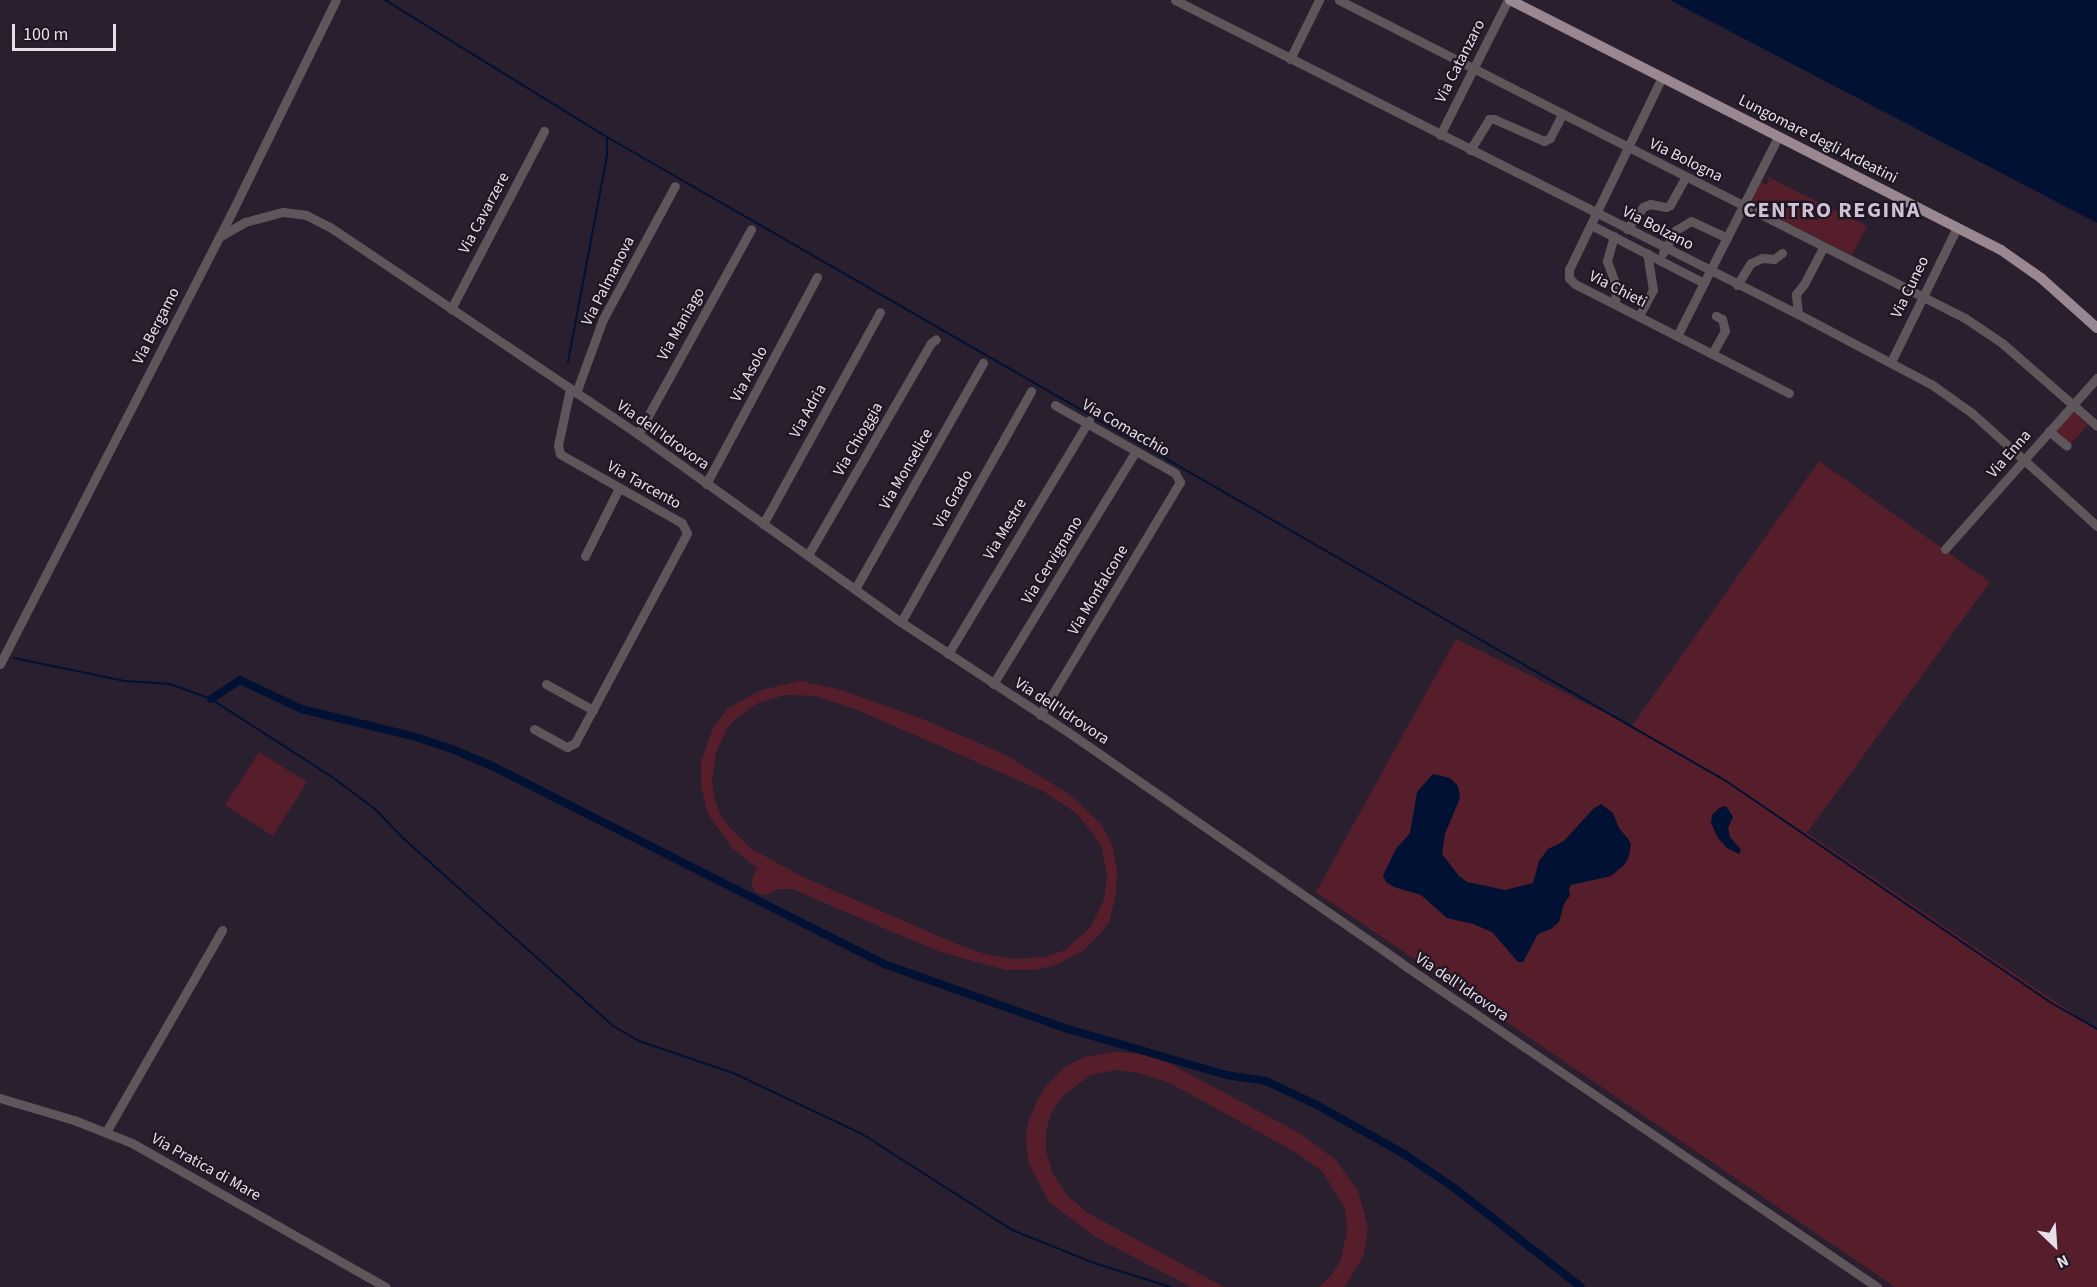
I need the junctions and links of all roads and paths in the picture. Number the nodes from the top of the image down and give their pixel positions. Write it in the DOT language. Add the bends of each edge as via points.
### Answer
graph roads {
  1 [pos="336,0"];
  2 [pos="1175,0"];
  3 [pos="1199,0"];
  4 [pos="1319,0"];
  5 [pos="1339,0"];
  6 [pos="1509,0"];
  7 [pos="1194,10"];
  8 [pos="1290,59"];
  9 [pos="1473,69"];
  10 [pos="1662,77"];
  11 [pos="1562,114"];
  12 [pos="544,131"];
  13 [pos="1440,135"];
  14 [pos="1779,137"];
  15 [pos="1628,148"];
  16 [pos="1470,150"];
  17 [pos="1686,176"];
  18 [pos="675,186"];
  19 [pos="1744,205"];
  20 [pos="1596,213"];
  21 [pos="1591,225"];
  22 [pos="1957,227"];
  23 [pos="751,229"];
  24 [pos="1627,229"];
  25 [pos="1614,236"];
  26 [pos="219,237"];
  27 [pos="1727,238"];
  28 [pos="1823,248"];
  29 [pos="1665,249"];
  30 [pos="1782,253"];
  31 [pos="1647,254"];
  32 [pos="1659,260"];
  33 [pos="1710,272"];
  34 [pos="817,278"];
  35 [pos="1704,283"];
  36 [pos="1737,285"];
  37 [pos="1923,294"];
  38 [pos="1615,304"];
  39 [pos="451,309"];
  40 [pos="880,312"];
  41 [pos="1798,314"];
  42 [pos="1639,316"];
  43 [pos="1716,316"];
  44 [pos="2097,328"];
  45 [pos="1677,336"];
  46 [pos="936,339"];
  47 [pos="1712,354"];
  48 [pos="1891,362"];
  49 [pos="983,363"];
  50 [pos="2097,378"];
  51 [pos="573,391"];
  52 [pos="1030,391"];
  53 [pos="1789,393"];
  54 [pos="2073,404"];
  55 [pos="1055,405"];
  56 [pos="1088,422"];
  57 [pos="2097,426"];
  58 [pos="2049,431"];
  59 [pos="638,434"];
  60 [pos="2067,447"];
  61 [pos="1136,451"];
  62 [pos="2024,459"];
  63 [pos="1180,479"];
  64 [pos="706,484"];
  65 [pos="619,488"];
  66 [pos="763,524"];
  67 [pos="2097,526"];
  68 [pos="1945,549"];
  69 [pos="808,555"];
  70 [pos="585,556"];
  71 [pos="855,589"];
  72 [pos="901,622"];
  73 [pos="948,654"];
  74 [pos="0,664"];
  75 [pos="546,684"];
  76 [pos="993,684"];
  77 [pos="593,710"];
  78 [pos="1040,715"];
  79 [pos="534,729"];
  80 [pos="222,930"];
  81 [pos="0,1098"];
  82 [pos="106,1132"];
  83 [pos="386,1287"];
  84 [pos="1877,1287"];
  1 -- 26 [label="street, Via Bergamo"];
  2 -- 7 [label="street, Via Bolzano"];
  3 -- 7 [label="street"];
  4 -- 8 [label="street"];
  5 -- 9 [label="street, Via Bologna"];
  6 -- 9 [label="street, Via Catanzaro"];
  6 -- 10 [label="main road, Lungomare degli Ardeatini"];
  7 -- 8 [label="street, Via Bolzano"];
  8 -- 13 [label="street, Via Bolzano"];
  9 -- 11 [label="street, Via Bologna"];
  9 -- 13 [label="street, Via Catanzaro"];
  10 -- 14 [label="main road, Lungomare degli Ardeatini"];
  10 -- 15 [label="street, Via Chieti"];
  11 -- 15 [label="street, Via Bologna"];
  11 -- 16 [label="street" via="1550,138 1544,141 1489,119"];
  12 -- 39 [label="street, Via Cavarzere"];
  13 -- 16 [label="street, Via Bolzano"];
  14 -- 19 [label="street"];
  14 -- 22 [label="main road, Lungomare degli Ardeatini"];
  15 -- 17 [label="street, Via Bologna"];
  15 -- 20 [label="street, Via Chieti"];
  16 -- 20 [label="street, Via Bolzano"];
  17 -- 19 [label="street, Via Bologna"];
  17 -- 24 [label="street" via="1670,204 1646,206 1635,214"];
  18 -- 51 [label="street, Via Palmanova" via="603,319"];
  19 -- 27 [label="street"];
  19 -- 28 [label="street, Via Bologna"];
  20 -- 21 [label="street, Via Chieti"];
  20 -- 24 [label="street, Via Bolzano"];
  21 -- 25 [label="street"];
  21 -- 38 [label="street, Via Chieti" via="1569,269 1569,278"];
  22 -- 37 [label="street, Via Cuneo"];
  22 -- 44 [label="main road, Lungomare degli Ardeatini" via="2023,264"];
  23 -- 59 [label="street, Via Maniago"];
  24 -- 29 [label="street, Via Bolzano"];
  25 -- 31 [label="street"];
  25 -- 38 [label="street" via="1607,261 1616,286"];
  26 -- 39 [label="street, Via dell'Idrovora" via="267,215 306,215"];
  26 -- 74 [label="street, Via Bergamo"];
  27 -- 29 [label="street" via="1691,221 1676,230"];
  27 -- 33 [label="street"];
  28 -- 37 [label="street, Via Bologna"];
  28 -- 41 [label="street" via="1796,294"];
  29 -- 32 [label="street"];
  29 -- 33 [label="street, Via Bolzano"];
  30 -- 36 [label="street" via="1774,259 1751,263"];
  31 -- 32 [label="street"];
  31 -- 42 [label="street" via="1653,290"];
  32 -- 35 [label="street"];
  33 -- 35 [label="street"];
  33 -- 36 [label="street, Via Bolzano"];
  34 -- 64 [label="street, Via Asolo"];
  35 -- 45 [label="street"];
  36 -- 41 [label="street, Via Bolzano"];
  37 -- 48 [label="street, Via Cuneo"];
  37 -- 54 [label="street, Via Bologna" via="1990,335"];
  38 -- 42 [label="street, Via Chieti"];
  39 -- 51 [label="street, Via dell'Idrovora"];
  40 -- 66 [label="street, Via Adria"];
  41 -- 48 [label="street, Via Bolzano"];
  42 -- 45 [label="street, Via Chieti"];
  43 -- 47 [label="street" via="1722,319 1725,331"];
  45 -- 47 [label="street, Via Chieti"];
  46 -- 69 [label="street, Via Chioggia"];
  47 -- 53 [label="street, Via Chieti"];
  48 -- 62 [label="street, Via Bolzano" via="1956,401"];
  49 -- 71 [label="street, Via Monselice"];
  50 -- 54 [label="street, Via Enna"];
  51 -- 59 [label="street, Via dell'Idrovora"];
  51 -- 65 [label="street, Via Tarcento" via="559,452"];
  52 -- 72 [label="street, Via Grado"];
  54 -- 57 [label="street, Via Bologna"];
  54 -- 58 [label="street, Via Enna"];
  55 -- 56 [label="street, Via Comacchio"];
  56 -- 61 [label="street, Via Comacchio"];
  56 -- 73 [label="street, Via Mestre"];
  58 -- 60 [label="street"];
  58 -- 62 [label="street, Via Enna"];
  59 -- 64 [label="street, Via dell'Idrovora"];
  61 -- 63 [label="street, Via Comacchio"];
  61 -- 76 [label="street, Via Cervignano"];
  62 -- 67 [label="street, Via Bolzano"];
  62 -- 68 [label="street, Via Enna"];
  63 -- 78 [label="street, Via Monfalcone"];
  64 -- 66 [label="street, Via dell'Idrovora"];
  65 -- 70 [label="street"];
  65 -- 77 [label="street, Via Tarcento" via="682,523 687,533"];
  66 -- 69 [label="street, Via dell'Idrovora"];
  69 -- 71 [label="street, Via dell'Idrovora"];
  71 -- 72 [label="street, Via dell'Idrovora"];
  72 -- 73 [label="street, Via dell'Idrovora"];
  73 -- 76 [label="street, Via dell'Idrovora"];
  75 -- 77 [label="street"];
  76 -- 78 [label="street, Via dell'Idrovora"];
  77 -- 79 [label="street, Via Tarcento" via="571,747"];
  78 -- 84 [label="street, Via dell'Idrovora"];
  80 -- 82 [label="street"];
  81 -- 82 [label="street, Via Pratica di Mare"];
  82 -- 83 [label="street, Via Pratica di Mare" via="146,1150"];
}
